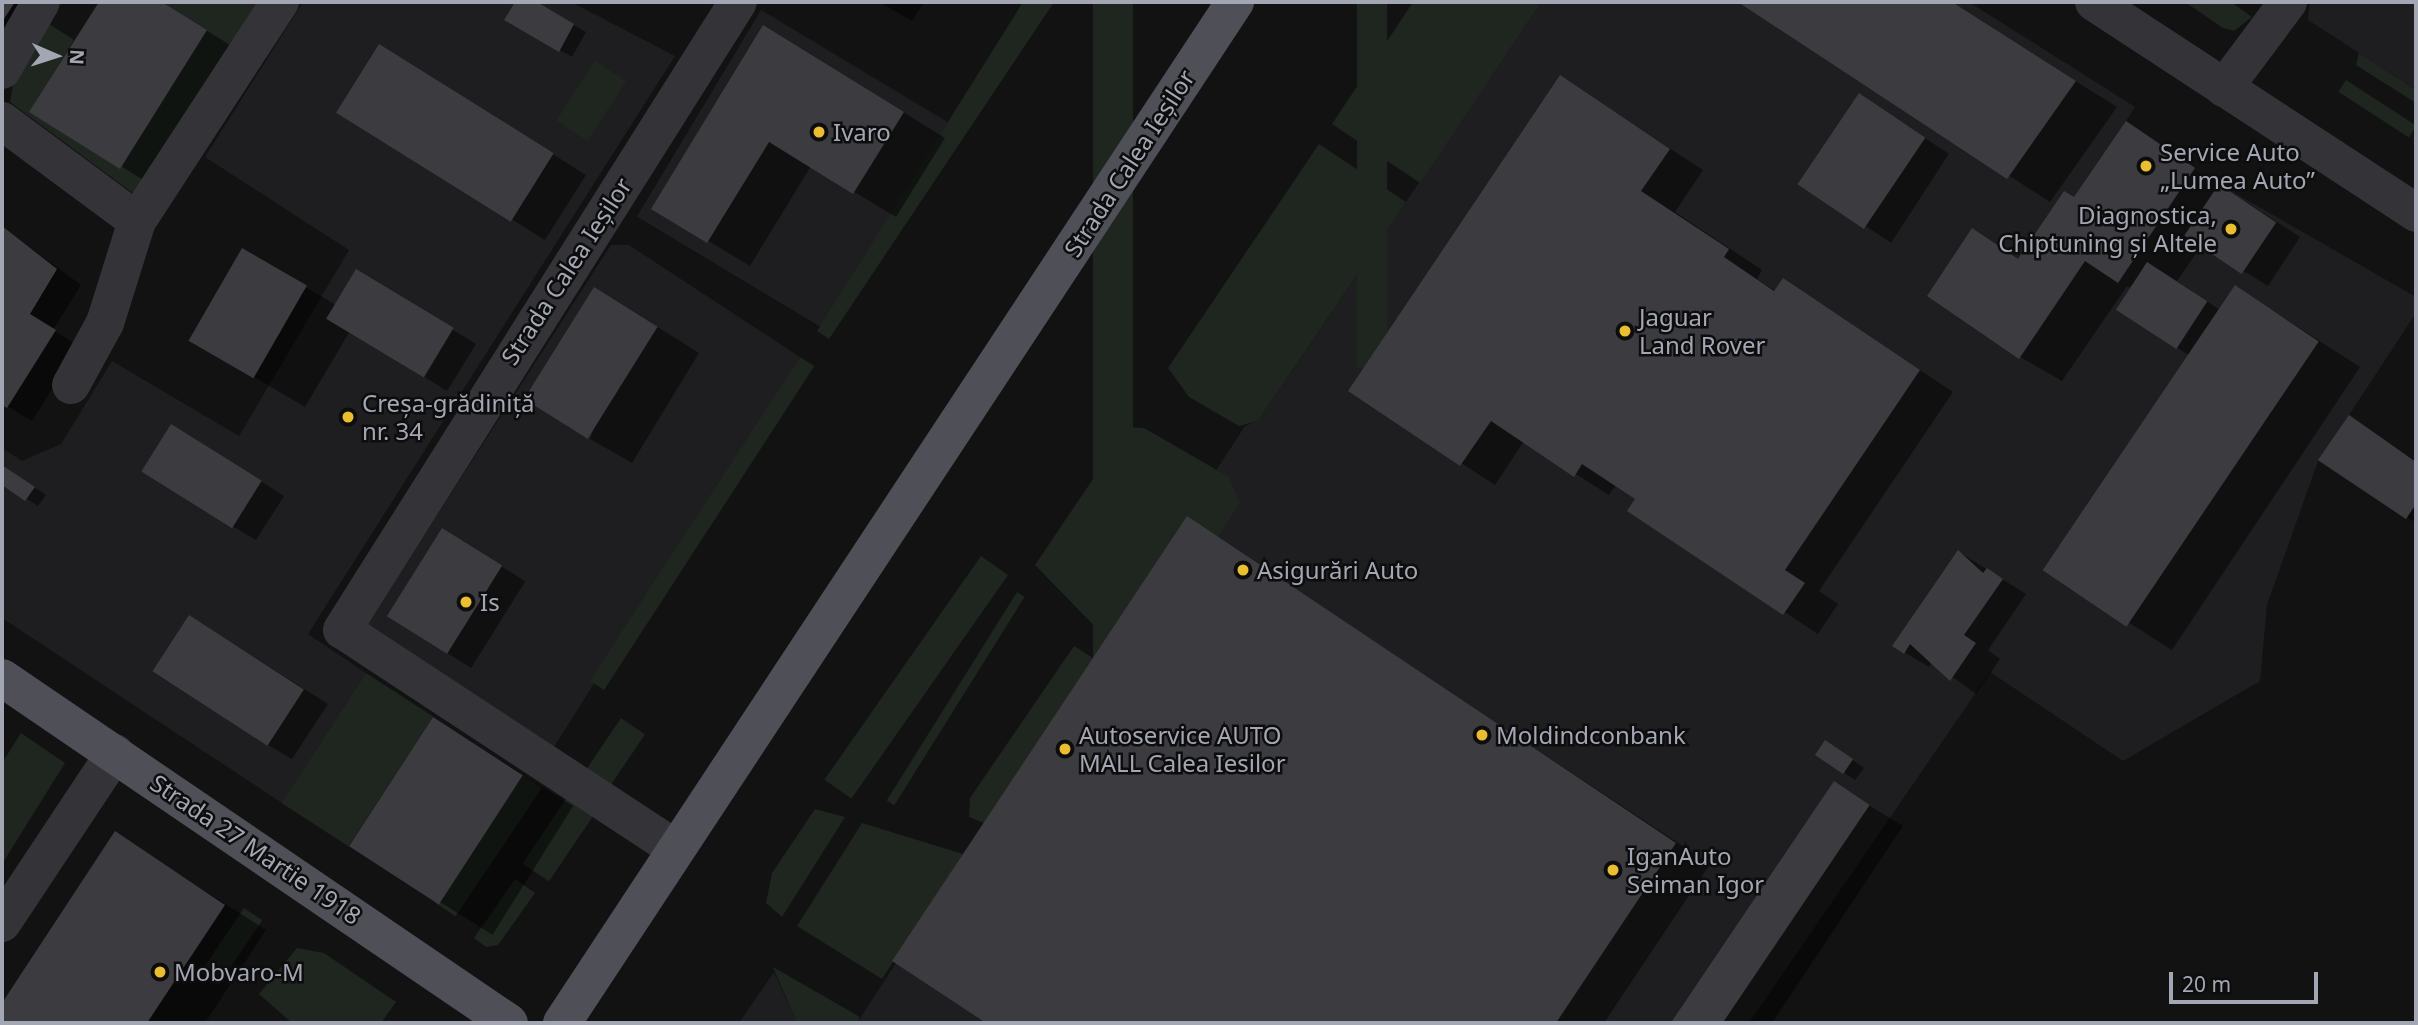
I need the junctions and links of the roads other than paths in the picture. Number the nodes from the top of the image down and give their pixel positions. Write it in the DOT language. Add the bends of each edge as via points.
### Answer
graph roads {
  1 [pos="41,2"];
  2 [pos="279,2"];
  3 [pos="738,2"];
  4 [pos="1235,2"];
  5 [pos="2094,2"];
  6 [pos="2288,2"];
  7 [pos="2,70"];
  8 [pos="2224,88"];
  9 [pos="2,121"];
  10 [pos="2416,213"];
  11 [pos="137,220"];
  12 [pos="71,385"];
  13 [pos="2,678"];
  14 [pos="115,753"];
  15 [pos="676,849"];
  16 [pos="2,923"];
  17 [pos="509,1023"];
  18 [pos="562,1023"];
  1 -- 7 [label="street"];
  2 -- 11 [label="street"];
  3 -- 15 [label="street, Strada Calea Ieșilor" via="342,630"];
  4 -- 15 [label="main road, Strada Calea Ieșilor"];
  5 -- 8 [label="street"];
  6 -- 8 [label="street"];
  8 -- 10 [label="street"];
  9 -- 11 [label="street"];
  11 -- 12 [label="street" via="105,323"];
  13 -- 14 [label="main road, Strada 27 Martie 1918"];
  14 -- 16 [label="street"];
  14 -- 17 [label="main road, Strada 27 Martie 1918"];
  15 -- 18 [label="main road, Strada Calea Ieșilor"];
}
